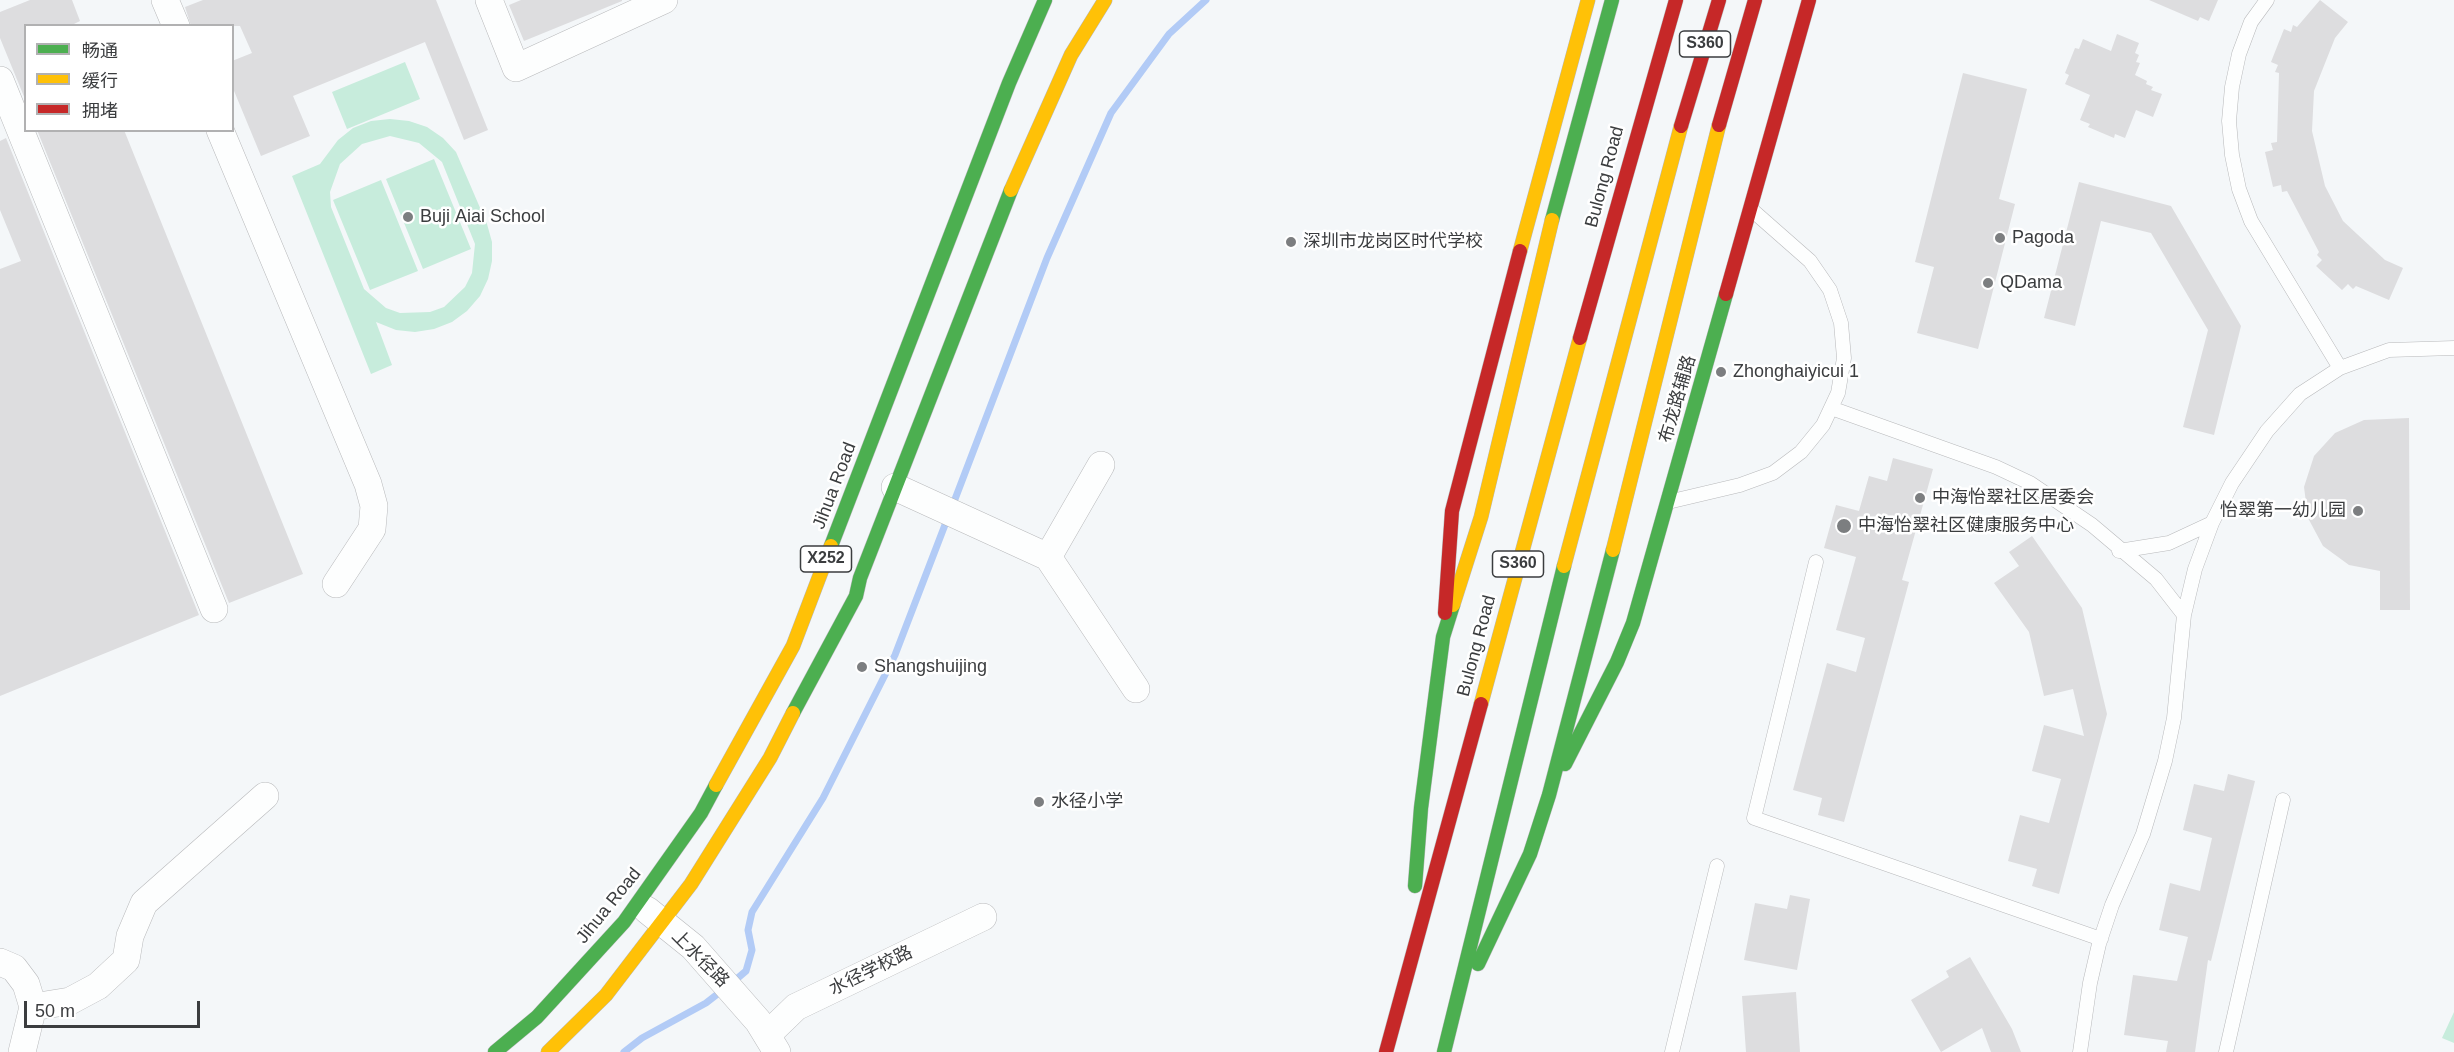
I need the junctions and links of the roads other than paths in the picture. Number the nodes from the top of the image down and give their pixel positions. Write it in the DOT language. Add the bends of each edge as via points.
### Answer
graph roads {
  1 [pos="165,0"];
  2 [pos="489,0"];
  3 [pos="664,0"];
  4 [pos="1045,0"];
  5 [pos="1105,0"];
  6 [pos="1588,0"];
  7 [pos="1612,0"];
  8 [pos="1676,0"];
  9 [pos="1719,0"];
  10 [pos="1755,0"];
  11 [pos="1809,0"];
  12 [pos="2267,0"];
  13 [pos="175,24"];
  14 [pos="0,80"];
  15 [pos="221,132"];
  16 [pos="1750,209"];
  17 [pos="2454,348"];
  18 [pos="2340,368"];
  19 [pos="1831,408"];
  20 [pos="1101,465"];
  21 [pos="895,487"];
  22 [pos="1668,502"];
  23 [pos="2212,523"];
  24 [pos="2119,551"];
  25 [pos="1048,557"];
  26 [pos="1816,562"];
  27 [pos="336,584"];
  28 [pos="214,609"];
  29 [pos="2184,615"];
  30 [pos="1443,636"];
  31 [pos="1136,689"];
  32 [pos="1549,795"];
  33 [pos="265,796"];
  34 [pos="2283,800"];
  35 [pos="1717,866"];
  36 [pos="638,902"];
  37 [pos="983,917"];
  38 [pos="662,922"];
  39 [pos="2101,939"];
  40 [pos="1410,958"];
  41 [pos="0,962"];
  42 [pos="33,1007"];
  43 [pos="1452,1016"];
  44 [pos="767,1036"];
  45 [pos="22,1052"];
  46 [pos="495,1052"];
  47 [pos="548,1052"];
  48 [pos="1386,1052"];
  49 [pos="1444,1052"];
  50 [pos="1672,1052"];
  51 [pos="2080,1052"];
  52 [pos="2226,1052"];
  1 -- 13 [label="street"];
  2 -- 3 [label="street" via="516,68"];
  4 -- 36 [label="main road, Jihua Road / X252" via="1009,83 793,646 701,813"];
  5 -- 21 [label="main road, X252" via="1071,55 1028,149"];
  6 -- 30 [label="main road" via="1465,453 1452,511"];
  7 -- 30 [label="main road" via="1558,197 1481,517"];
  8 -- 40 [label="main road, Bulong Road / S360"];
  9 -- 43 [label="main road, S360" via="1581,498"];
  10 -- 32 [label="main road" via="1707,167 1605,585"];
  11 -- 16 [label="main road, 布龙路辅路"];
  12 -- 18 [label="lane" via="2251,22 2232,87 2232,155 2251,221"];
  14 -- 28 [label="street"];
  15 -- 27 [label="street" via="374,506 372,529"];
  16 -- 19 [label="lane" via="1810,261 1830,290 1841,323 1844,358 1838,393"];
  16 -- 22 [label="main road, 布龙路辅路"];
  17 -- 18 [label="lane" via="2389,350"];
  18 -- 23 [label="lane" via="2300,394 2267,431 2232,483"];
  19 -- 22 [label="lane" via="1801,452 1773,473"];
  19 -- 24 [label="lane" via="1996,466 2062,503"];
  20 -- 25 [label="street"];
  21 -- 25 [label="street"];
  21 -- 38 [label="main road, X252" via="856,596 770,758 691,884"];
  22 -- 32 [label="main road, 布龙路辅路" via="1633,623"];
  23 -- 24 [label="lane" via="2169,543"];
  23 -- 29 [label="lane"];
  24 -- 29 [label="lane" via="2156,579"];
  25 -- 31 [label="street"];
  26 -- 39 [label="lane" via="1754,818"];
  29 -- 39 [label="lane" via="2174,718 2165,761 2143,834"];
  30 -- 40 [label="main road" via="1421,808"];
  32 -- 43 [label="main road" via="1512,896"];
  33 -- 42 [label="street" via="144,903 130,936 126,960 119,967 98,986 70,1001"];
  34 -- 52 [label="lane"];
  35 -- 50 [label="lane"];
  36 -- 38 [label="street, 上水径路"];
  36 -- 46 [label="main road, Jihua Road / X252" via="537,1017"];
  37 -- 44 [label="street, 水径学校路" via="796,1007"];
  38 -- 44 [label="street, 上水径路" via="693,947"];
  38 -- 47 [label="main road, X252" via="606,995"];
  39 -- 51 [label="lane"];
  40 -- 48 [label="main road, Bulong Road / S360"];
  41 -- 42 [label="street" via="14,968 26,984"];
  42 -- 45 [label="street"];
  43 -- 49 [label="main road, S360"];
}
